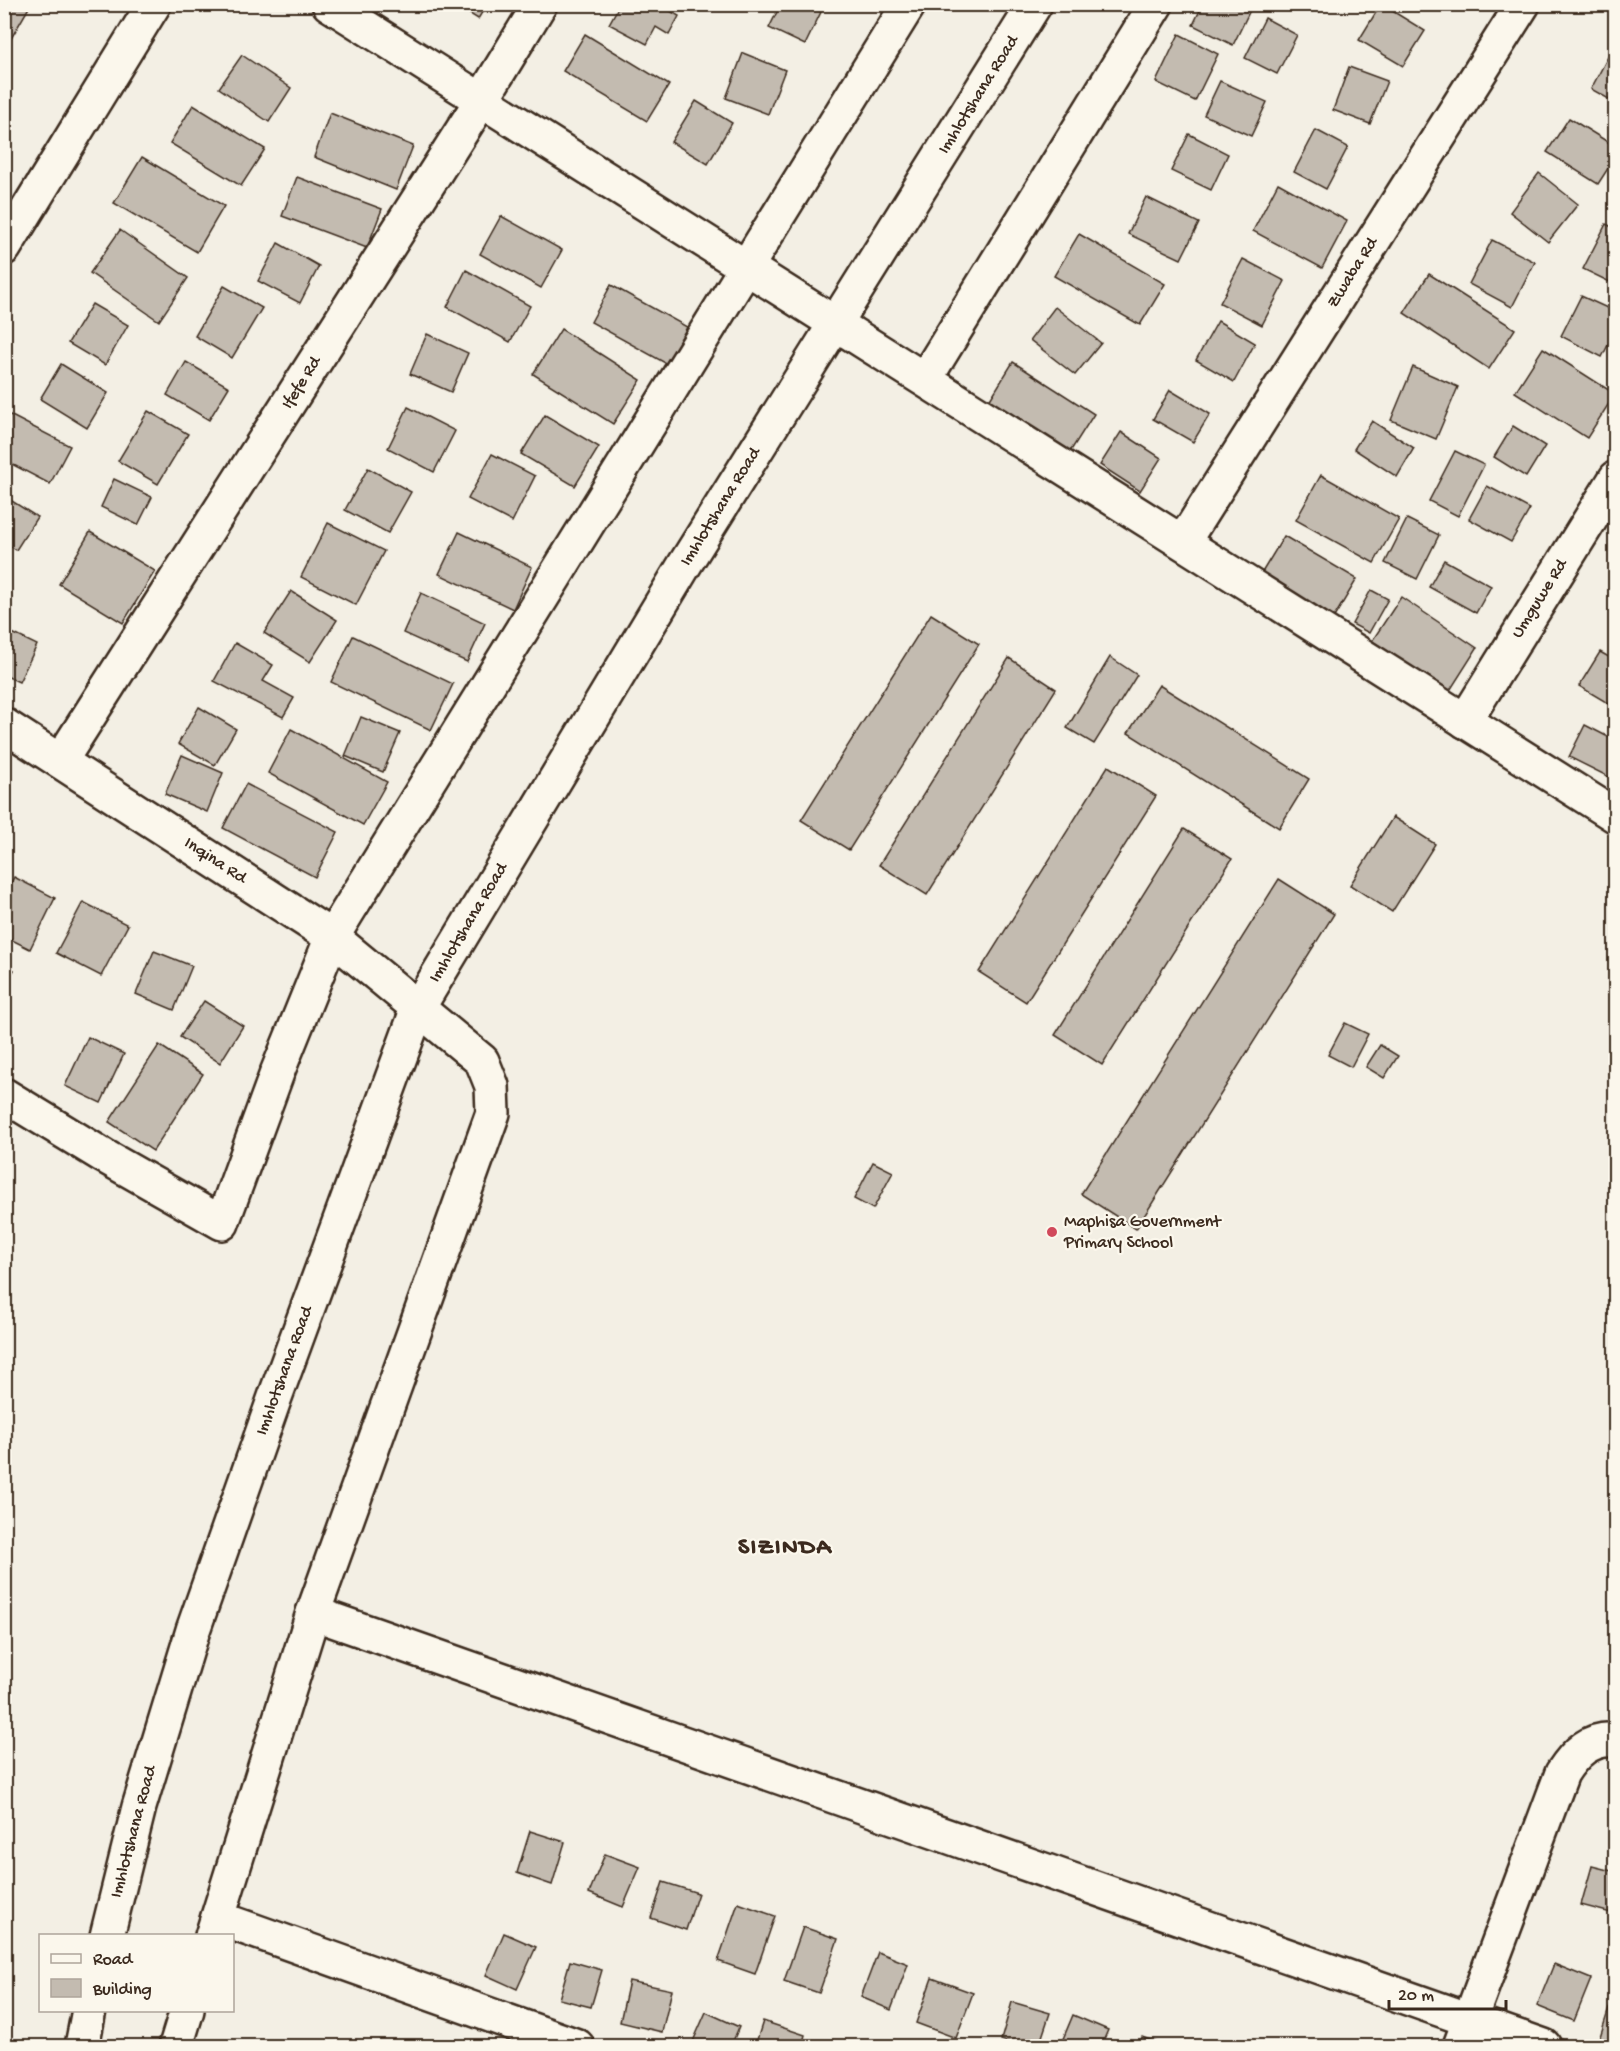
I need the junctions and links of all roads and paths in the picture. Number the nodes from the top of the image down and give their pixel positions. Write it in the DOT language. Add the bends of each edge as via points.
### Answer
graph roads {
  1 [pos="154,4"];
  2 [pos="329,4"];
  3 [pos="540,4"];
  4 [pos="909,4"];
  5 [pos="1035,4"];
  6 [pos="1156,4"];
  7 [pos="1523,4"];
  8 [pos="481,101"];
  9 [pos="4,248"];
  10 [pos="747,267"];
  11 [pos="836,324"];
  12 [pos="925,380"];
  13 [pos="1616,477"];
  14 [pos="1183,542"];
  15 [pos="1465,721"];
  16 [pos="4,725"];
  17 [pos="61,760"];
  18 [pos="1616,816"];
  19 [pos="332,937"];
  20 [pos="418,1008"];
  21 [pos="4,1095"];
  22 [pos="312,1613"];
  23 [pos="1616,1740"];
  24 [pos="215,1927"];
  25 [pos="107,1934"];
  26 [pos="89,2012"];
  27 [pos="186,2012"];
  28 [pos="1465,2033"];
  29 [pos="82,2046"];
  30 [pos="176,2046"];
  31 [pos="577,2046"];
  32 [pos="1544,2046"];
  1 -- 9 [label="street"];
  2 -- 8 [label="street"];
  3 -- 8 [label="street, Ifefe Rd"];
  4 -- 10 [label="street"];
  5 -- 11 [label="street, Imhlotshana Road"];
  6 -- 12 [label="street"];
  7 -- 14 [label="street, Zwaba Rd"];
  8 -- 10 [label="street"];
  8 -- 17 [label="street, Ifefe Rd"];
  10 -- 11 [label="street"];
  10 -- 19 [label="street"];
  11 -- 12 [label="street"];
  11 -- 20 [label="street, Imhlotshana Road" via="679,574"];
  12 -- 14 [label="street"];
  13 -- 15 [label="street, Umguwe Rd"];
  14 -- 15 [label="street"];
  15 -- 18 [label="street"];
  16 -- 17 [label="street, Inqina Rd"];
  17 -- 19 [label="street, Inqina Rd"];
  19 -- 20 [label="street, Inqina Rd"];
  19 -- 21 [label="street" via="222,1223"];
  20 -- 22 [label="street, Inqina Rd" via="482,1061 492,1086 493,1113"];
  20 -- 25 [label="street, Imhlotshana Road" via="193,1630 139,1807"];
  22 -- 24 [label="street, Inqina Rd"];
  22 -- 28 [label="street"];
  23 -- 28 [label="street" via="1588,1744 1573,1755 1562,1773"];
  24 -- 31 [label="street"];
  26 -- 29 [label="street"];
  27 -- 30 [label="street"];
  28 -- 32 [label="street"];
}
